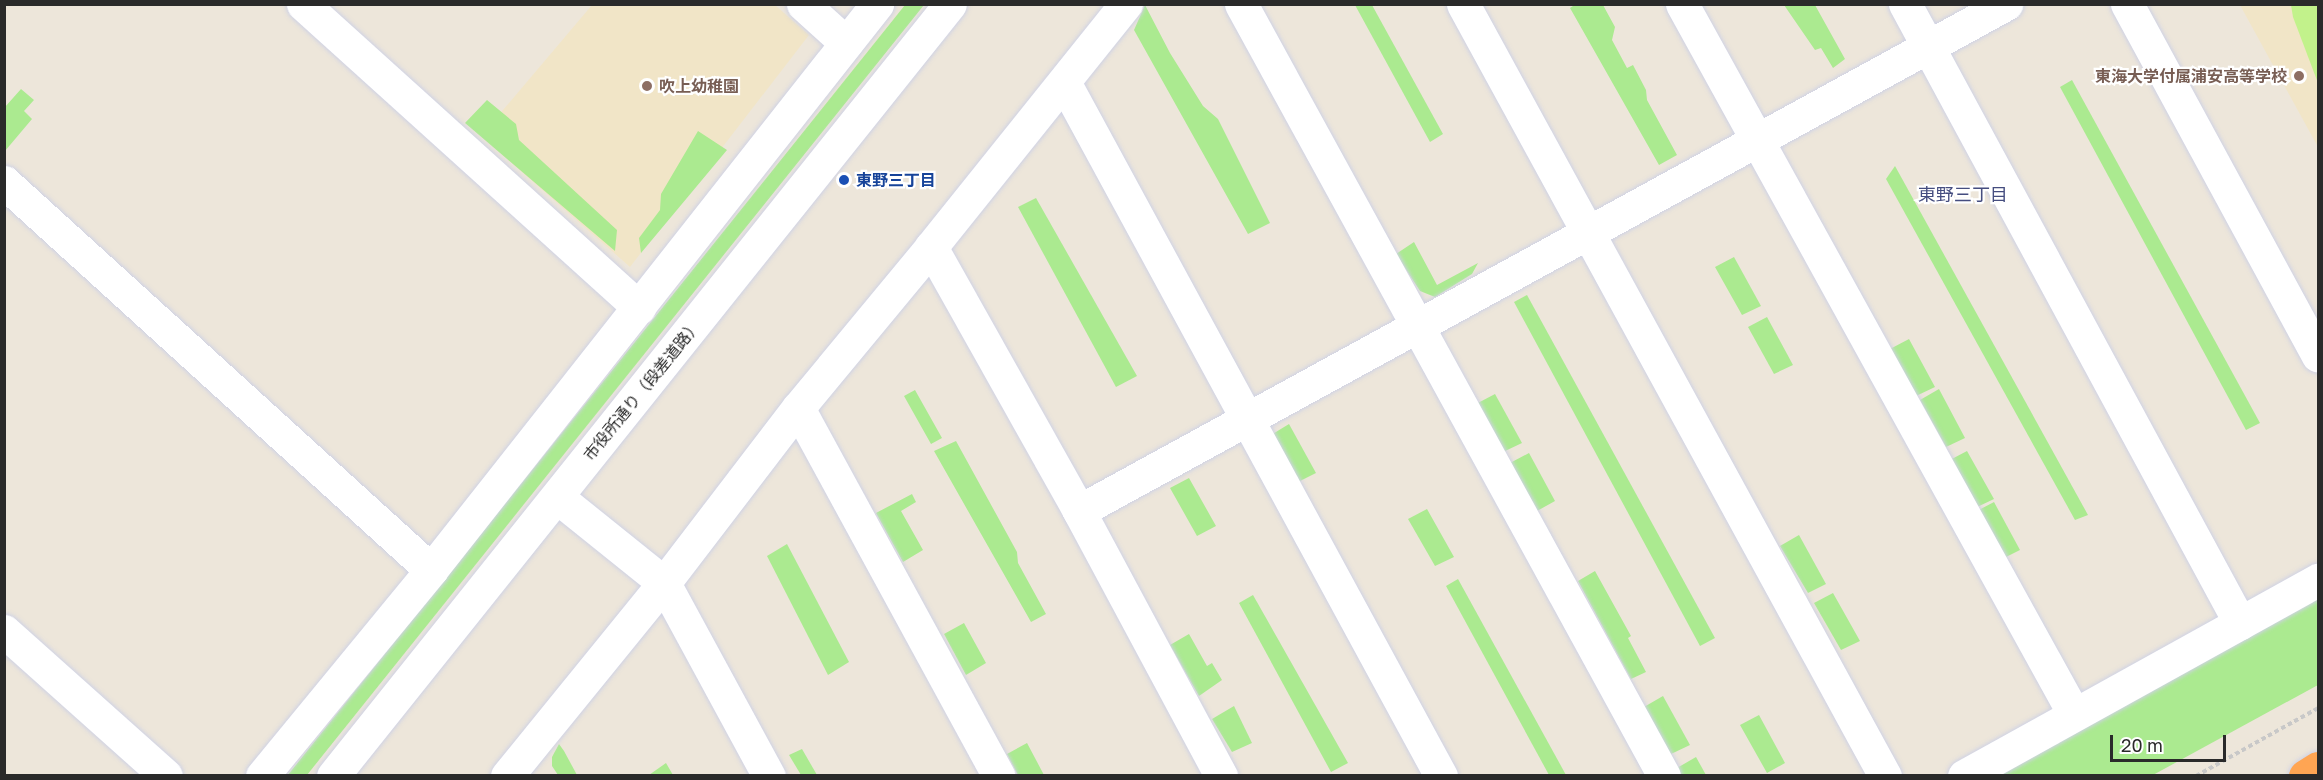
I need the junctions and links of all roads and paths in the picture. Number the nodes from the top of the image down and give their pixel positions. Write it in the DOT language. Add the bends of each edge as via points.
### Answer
graph roads {
  1 [pos="303,4"];
  2 [pos="803,4"];
  3 [pos="877,4"];
  4 [pos="950,4"];
  5 [pos="1126,4"];
  6 [pos="1240,4"];
  7 [pos="1463,4"];
  8 [pos="1682,4"];
  9 [pos="1905,4"];
  10 [pos="2006,4"];
  11 [pos="2127,4"];
  12 [pos="846,43"];
  13 [pos="1929,47"];
  14 [pos="1064,82"];
  15 [pos="1758,141"];
  16 [pos="4,182"];
  17 [pos="1589,233"];
  18 [pos="931,247"];
  19 [pos="639,308"];
  20 [pos="1418,328"];
  21 [pos="2319,356"];
  22 [pos="798,408"];
  23 [pos="1246,420"];
  24 [pos="557,497"];
  25 [pos="1079,511"];
  26 [pos="431,570"];
  27 [pos="2319,580"];
  28 [pos="664,584"];
  29 [pos="2240,623"];
  30 [pos="4,631"];
  31 [pos="2319,708"];
  32 [pos="2074,714"];
  33 [pos="524,767"];
  34 [pos="2319,768"];
  35 [pos="2199,775"];
  36 [pos="166,776"];
  37 [pos="262,776"];
  38 [pos="333,776"];
  39 [pos="769,776"];
  40 [pos="999,776"];
  41 [pos="1221,776"];
  42 [pos="1441,776"];
  43 [pos="1664,776"];
  44 [pos="1886,776"];
  45 [pos="1964,776"];
  46 [pos="2305,776"];
  1 -- 19 [label="street"];
  2 -- 12 [label="street"];
  3 -- 12 [label="street"];
  4 -- 24 [label="street, 市役所通り（段差道路）"];
  5 -- 14 [label="street"];
  6 -- 20 [label="street"];
  7 -- 17 [label="street"];
  8 -- 15 [label="street"];
  9 -- 13 [label="street"];
  10 -- 13 [label="street"];
  11 -- 21 [label="street"];
  12 -- 19 [label="street"];
  13 -- 15 [label="street"];
  13 -- 29 [label="street"];
  14 -- 18 [label="street"];
  14 -- 23 [label="street"];
  15 -- 17 [label="street"];
  15 -- 32 [label="street"];
  16 -- 26 [label="street"];
  17 -- 20 [label="street"];
  17 -- 44 [label="street"];
  18 -- 22 [label="street"];
  18 -- 25 [label="street"];
  19 -- 26 [label="street"];
  20 -- 23 [label="street"];
  20 -- 43 [label="street"];
  22 -- 28 [label="street"];
  22 -- 40 [label="street"];
  23 -- 25 [label="street"];
  23 -- 42 [label="street"];
  24 -- 28 [label="street"];
  24 -- 38 [label="street, 市役所通り（段差道路）"];
  25 -- 41 [label="street"];
  26 -- 37 [label="street"];
  27 -- 29 [label="street"];
  28 -- 33 [label="street"];
  28 -- 39 [label="street"];
  29 -- 32 [label="street"];
  30 -- 36 [label="street"];
  31 -- 35 [label="path"];
  32 -- 45 [label="street"];
  34 -- 46 [label="highway"];
}
